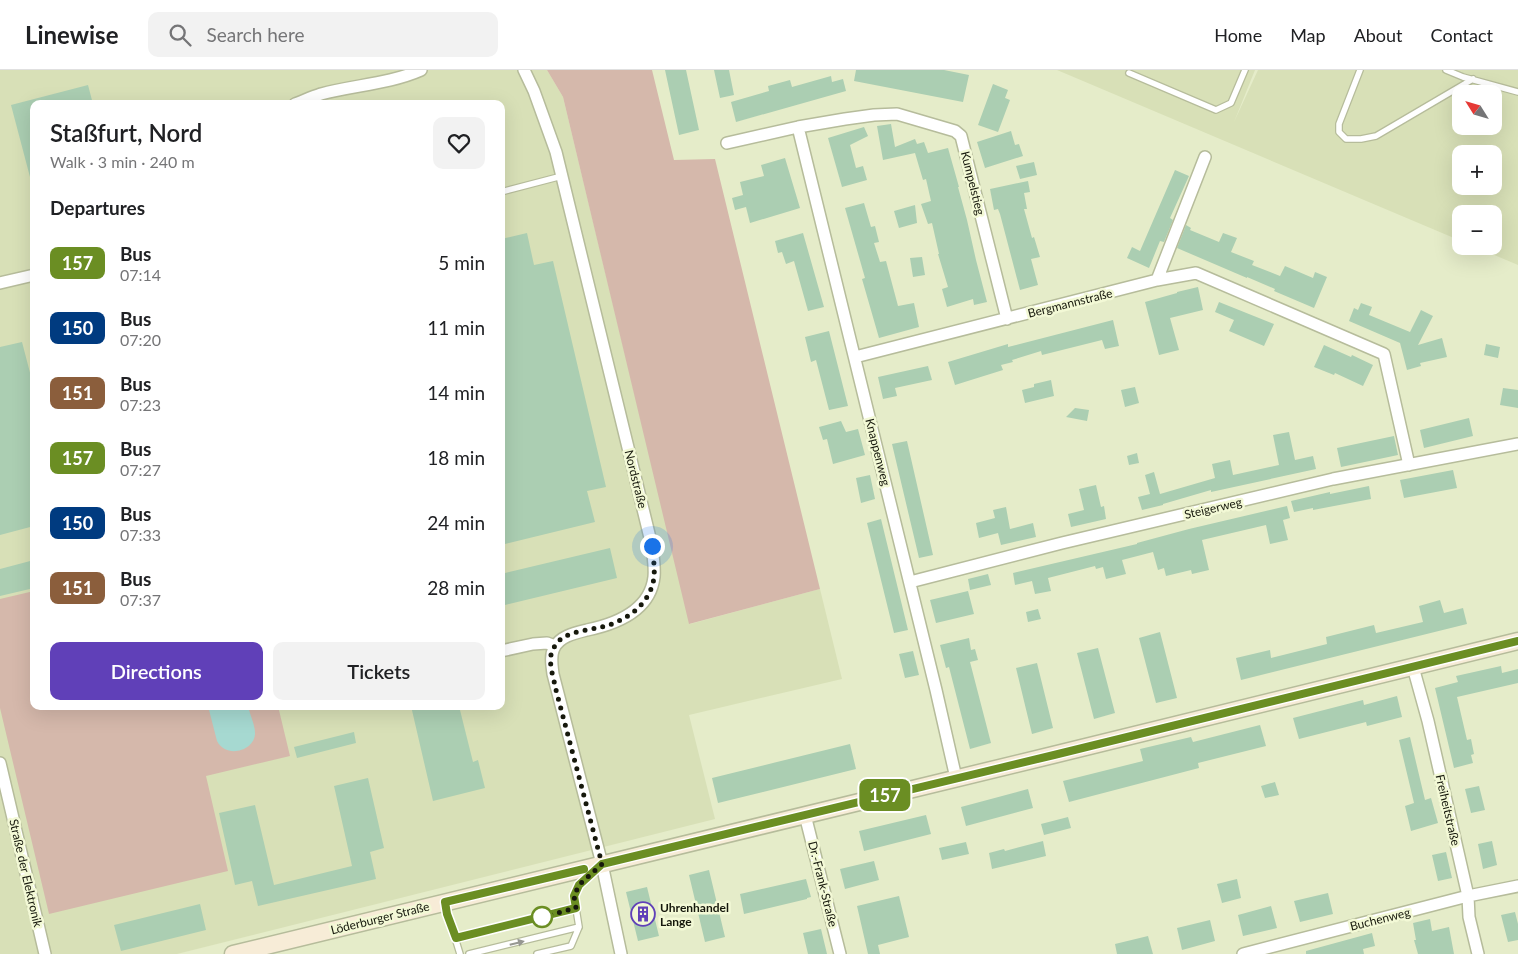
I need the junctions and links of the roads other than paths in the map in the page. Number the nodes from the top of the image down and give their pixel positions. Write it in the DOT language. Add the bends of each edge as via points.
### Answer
graph roads {
  1 [pos="421,70"];
  2 [pos="524,70"];
  3 [pos="1122,70"];
  4 [pos="1244,70"];
  5 [pos="1360,70"];
  6 [pos="1446,70"];
  7 [pos="1130,71"];
  8 [pos="1474,80"];
  9 [pos="1518,92"];
  10 [pos="306,100"];
  11 [pos="798,127"];
  12 [pos="727,143"];
  13 [pos="1205,157"];
  14 [pos="562,176"];
  15 [pos="505,191"];
  16 [pos="30,276"];
  17 [pos="1157,280"];
  18 [pos="0,283"];
  19 [pos="1007,319"];
  20 [pos="855,357"];
  21 [pos="1518,444"];
  22 [pos="1409,464"];
  23 [pos="910,582"];
  24 [pos="1518,640"];
  25 [pos="554,646"];
  26 [pos="505,650"];
  27 [pos="1413,667"];
  28 [pos="0,763"];
  29 [pos="956,778"];
  30 [pos="805,815"];
  31 [pos="602,864"];
  32 [pos="1518,886"];
  33 [pos="1468,896"];
  34 [pos="445,902"];
  35 [pos="576,908"];
  36 [pos="579,927"];
  37 [pos="456,938"];
  38 [pos="45,954"];
  39 [pos="233,954"];
  40 [pos="460,954"];
  41 [pos="469,954"];
  42 [pos="537,954"];
  43 [pos="621,954"];
  44 [pos="840,954"];
  45 [pos="1243,954"];
  46 [pos="1478,954"];
  1 -- 10 [label="street"];
  2 -- 14 [label="street, Nordstraße"];
  3 -- 7 [label="lane"];
  4 -- 7 [label="lane" via="1231,103 1216,110"];
  5 -- 8 [label="lane" via="1339,124 1339,132 1346,139 1376,136"];
  6 -- 8 [label="lane"];
  8 -- 9 [label="lane"];
  11 -- 12 [label="street, Kumpelstieg"];
  11 -- 19 [label="street, Kumpelstieg" via="897,114 955,131 961,136"];
  11 -- 20 [label="street, Knappenweg"];
  13 -- 17 [label="street"];
  14 -- 15 [label="lane"];
  14 -- 25 [label="street, Nordstraße" via="652,546 654,577 645,602 632,613 604,627 572,634"];
  16 -- 18 [label="street"];
  17 -- 19 [label="street, Bergmannstraße"];
  17 -- 22 [label="street, Bergmannstraße" via="1196,273 1384,354"];
  19 -- 20 [label="street, Bergmannstraße"];
  20 -- 23 [label="street, Knappenweg"];
  21 -- 22 [label="street, Steigerweg"];
  22 -- 23 [label="street, Steigerweg" via="1062,543"];
  23 -- 29 [label="street, Knappenweg"];
  24 -- 27 [label="street, Löderburger Straße"];
  25 -- 26 [label="street" via="533,644"];
  25 -- 31 [label="street" via="551,656 553,674"];
  27 -- 29 [label="street, Löderburger Straße"];
  27 -- 33 [label="street, Freiheitstraße"];
  28 -- 38 [label="street, Straße der Elektronik"];
  29 -- 30 [label="street, Löderburger Straße"];
  30 -- 31 [label="street, Löderburger Straße"];
  30 -- 44 [label="street, Dr.-Frank-Straße"];
  31 -- 34 [label="street, Löderburger Straße"];
  31 -- 35 [label="lane" via="579,885 574,896"];
  31 -- 43 [label="street"];
  32 -- 33 [label="street, Buchenweg"];
  33 -- 45 [label="street, Buchenweg"];
  33 -- 46 [label="street, Freiheitstraße" via="1469,917"];
  34 -- 37 [label="lane"];
  34 -- 39 [label="street, Löderburger Straße"];
  35 -- 36 [label="lane"];
  35 -- 37 [label="lane"];
  41 -- 36 [label="lane, one-way"];
  36 -- 42 [label="lane" via="572,946"];
  37 -- 40 [label="lane"];
}
